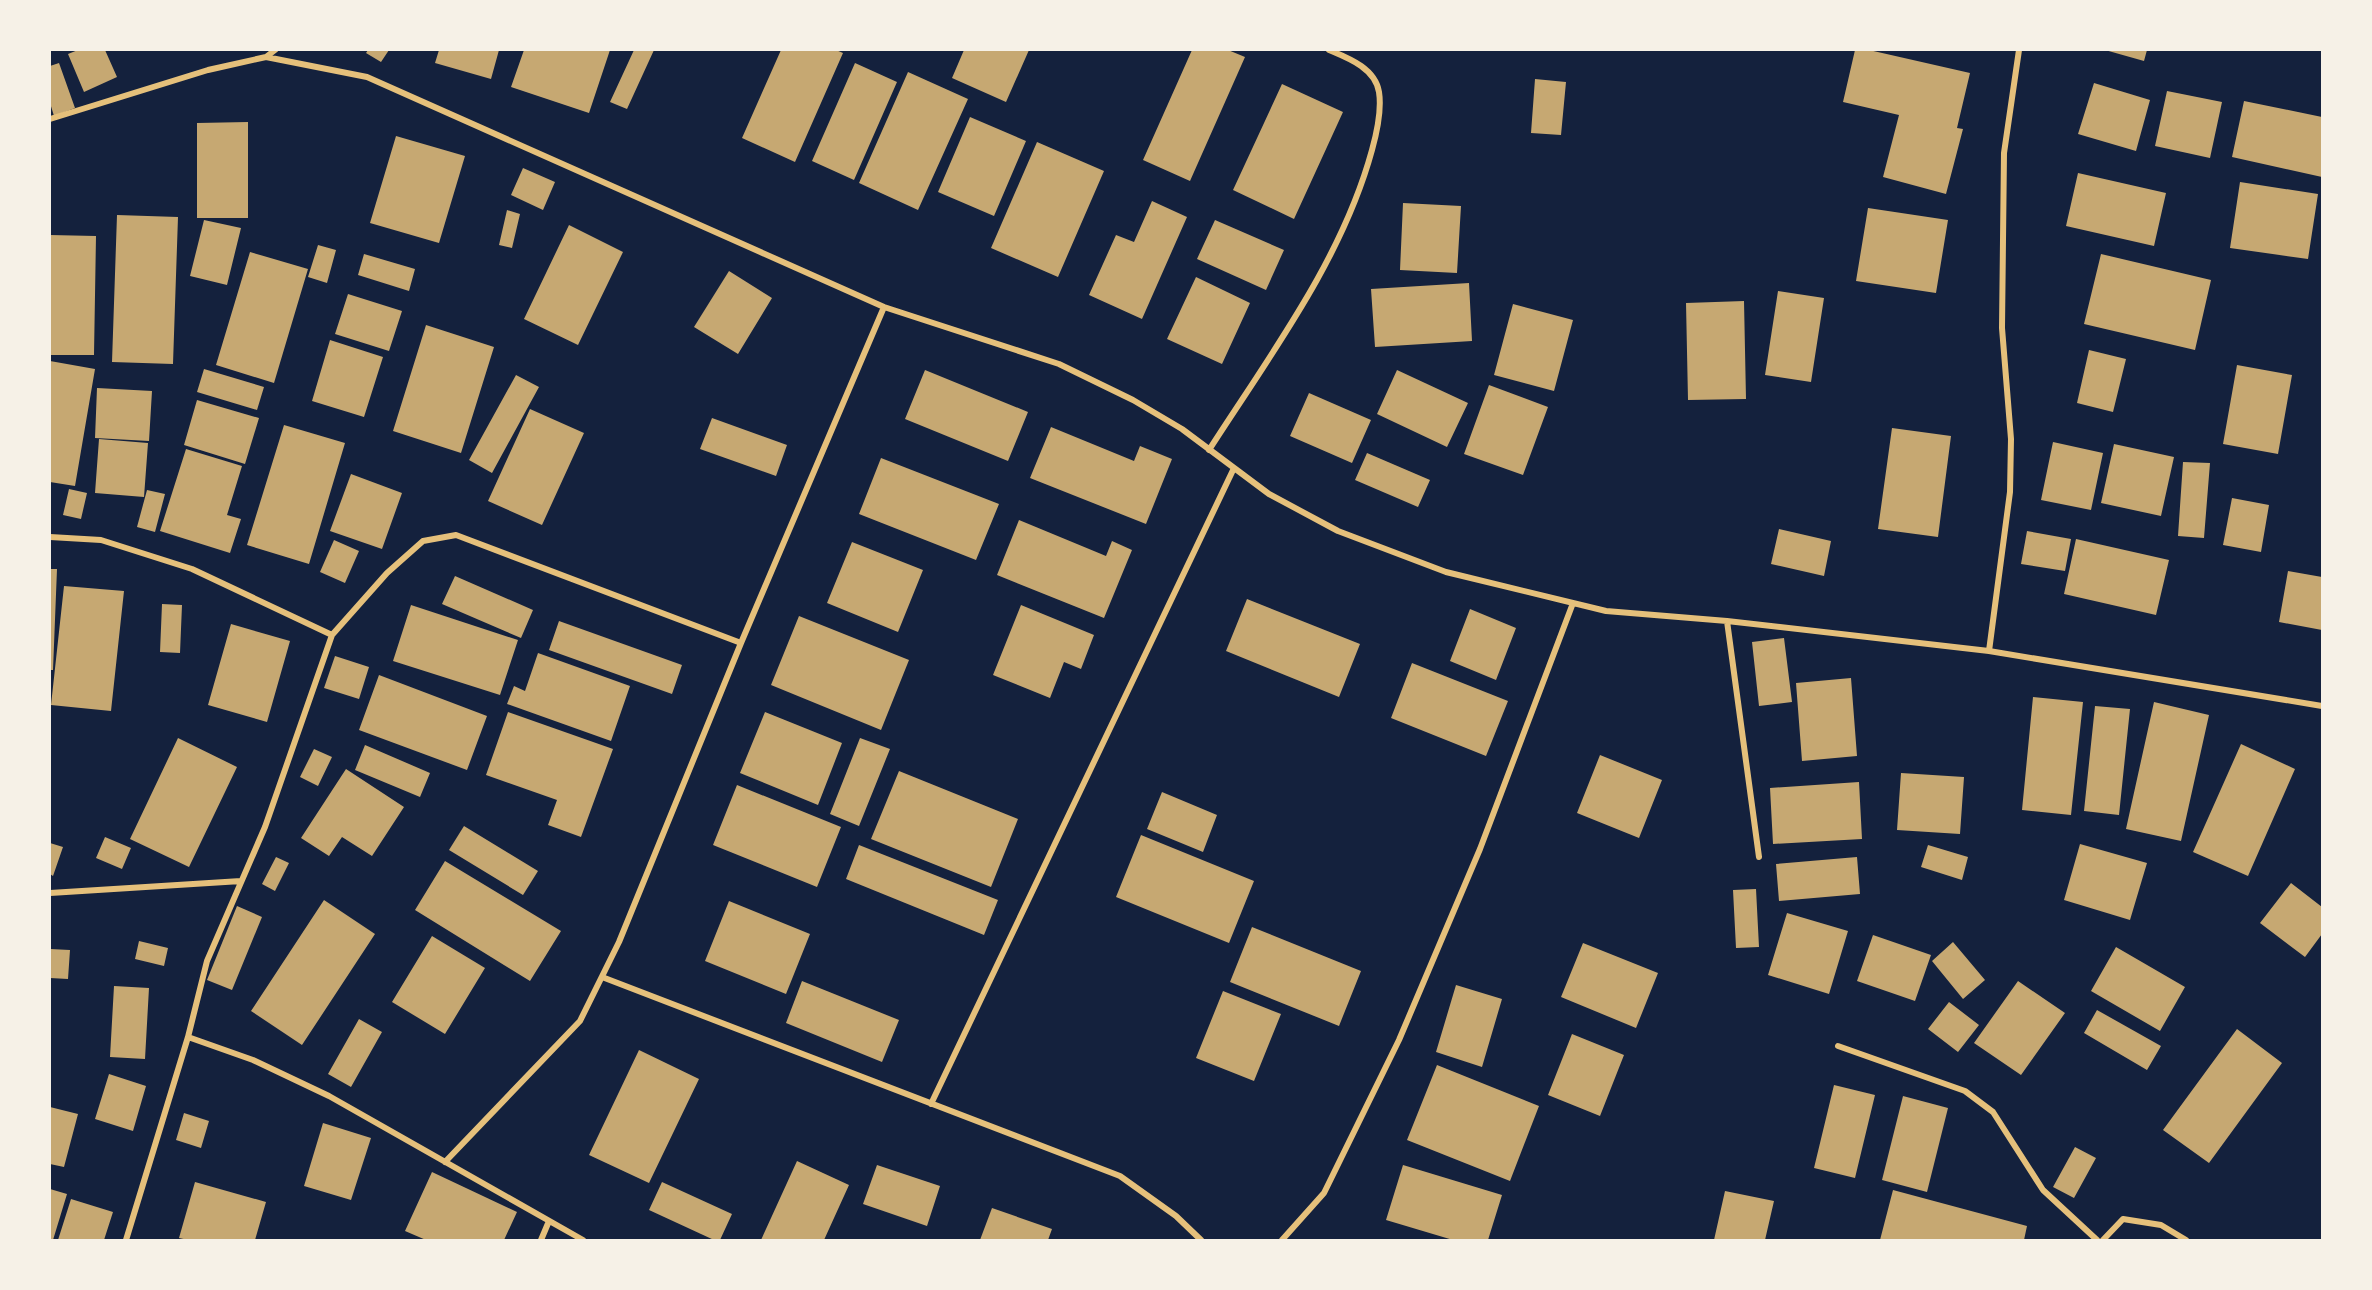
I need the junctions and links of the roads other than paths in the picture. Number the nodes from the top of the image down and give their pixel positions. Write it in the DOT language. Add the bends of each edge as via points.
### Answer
graph roads {
  1 [pos="275,50"];
  2 [pos="1329,50"];
  3 [pos="2019,50"];
  4 [pos="266,57"];
  5 [pos="50,119"];
  6 [pos="884,307"];
  7 [pos="1209,450"];
  8 [pos="1234,468"];
  9 [pos="50,537"];
  10 [pos="1573,603"];
  11 [pos="1727,621"];
  12 [pos="332,635"];
  13 [pos="741,643"];
  14 [pos="1989,651"];
  15 [pos="2322,706"];
  16 [pos="1759,856"];
  17 [pos="241,881"];
  18 [pos="50,893"];
  19 [pos="602,977"];
  20 [pos="188,1037"];
  21 [pos="1838,1046"];
  22 [pos="931,1104"];
  23 [pos="445,1162"];
  24 [pos="549,1221"];
  25 [pos="126,1240"];
  26 [pos="541,1240"];
  27 [pos="583,1240"];
  28 [pos="1201,1240"];
  29 [pos="1281,1240"];
  30 [pos="2097,1240"];
  31 [pos="2103,1240"];
  32 [pos="2186,1240"];
  1 -- 4 [label="street"];
  2 -- 7 [label="street" via="1372,75 1379,91 1378,125 1364,179 1318,281"];
  3 -- 14 [label="street" via="2004,153 2002,328 2012,439 2010,492"];
  4 -- 5 [label="street" via="208,70"];
  4 -- 6 [label="street" via="367,77"];
  6 -- 7 [label="street" via="1059,364 1133,400"];
  6 -- 13 [label="street"];
  7 -- 8 [label="street"];
  8 -- 10 [label="street" via="1269,494 1338,531 1446,572"];
  8 -- 22 [label="street"];
  9 -- 12 [label="street" via="101,540 174,562"];
  10 -- 11 [label="street" via="1617,612"];
  10 -- 29 [label="street" via="1480,849 1399,1040 1324,1193"];
  11 -- 14 [label="street"];
  11 -- 16 [label="street"];
  12 -- 13 [label="street" via="387,573 423,541 456,535"];
  12 -- 17 [label="street" via="265,827"];
  13 -- 19 [label="street" via="620,942"];
  14 -- 15 [label="street"];
  17 -- 18 [label="street"];
  17 -- 20 [label="street" via="207,961"];
  19 -- 22 [label="street"];
  19 -- 23 [label="street" via="580,1021"];
  20 -- 23 [label="street" via="253,1060 329,1096"];
  20 -- 25 [label="street"];
  21 -- 30 [label="street" via="1965,1091 1993,1113 2043,1190"];
  22 -- 28 [label="street" via="1120,1176 1176,1216"];
  23 -- 24 [label="street"];
  24 -- 26 [label="street"];
  24 -- 27 [label="street"];
  31 -- 32 [label="street" via="2123,1219 2161,1225"];
}
